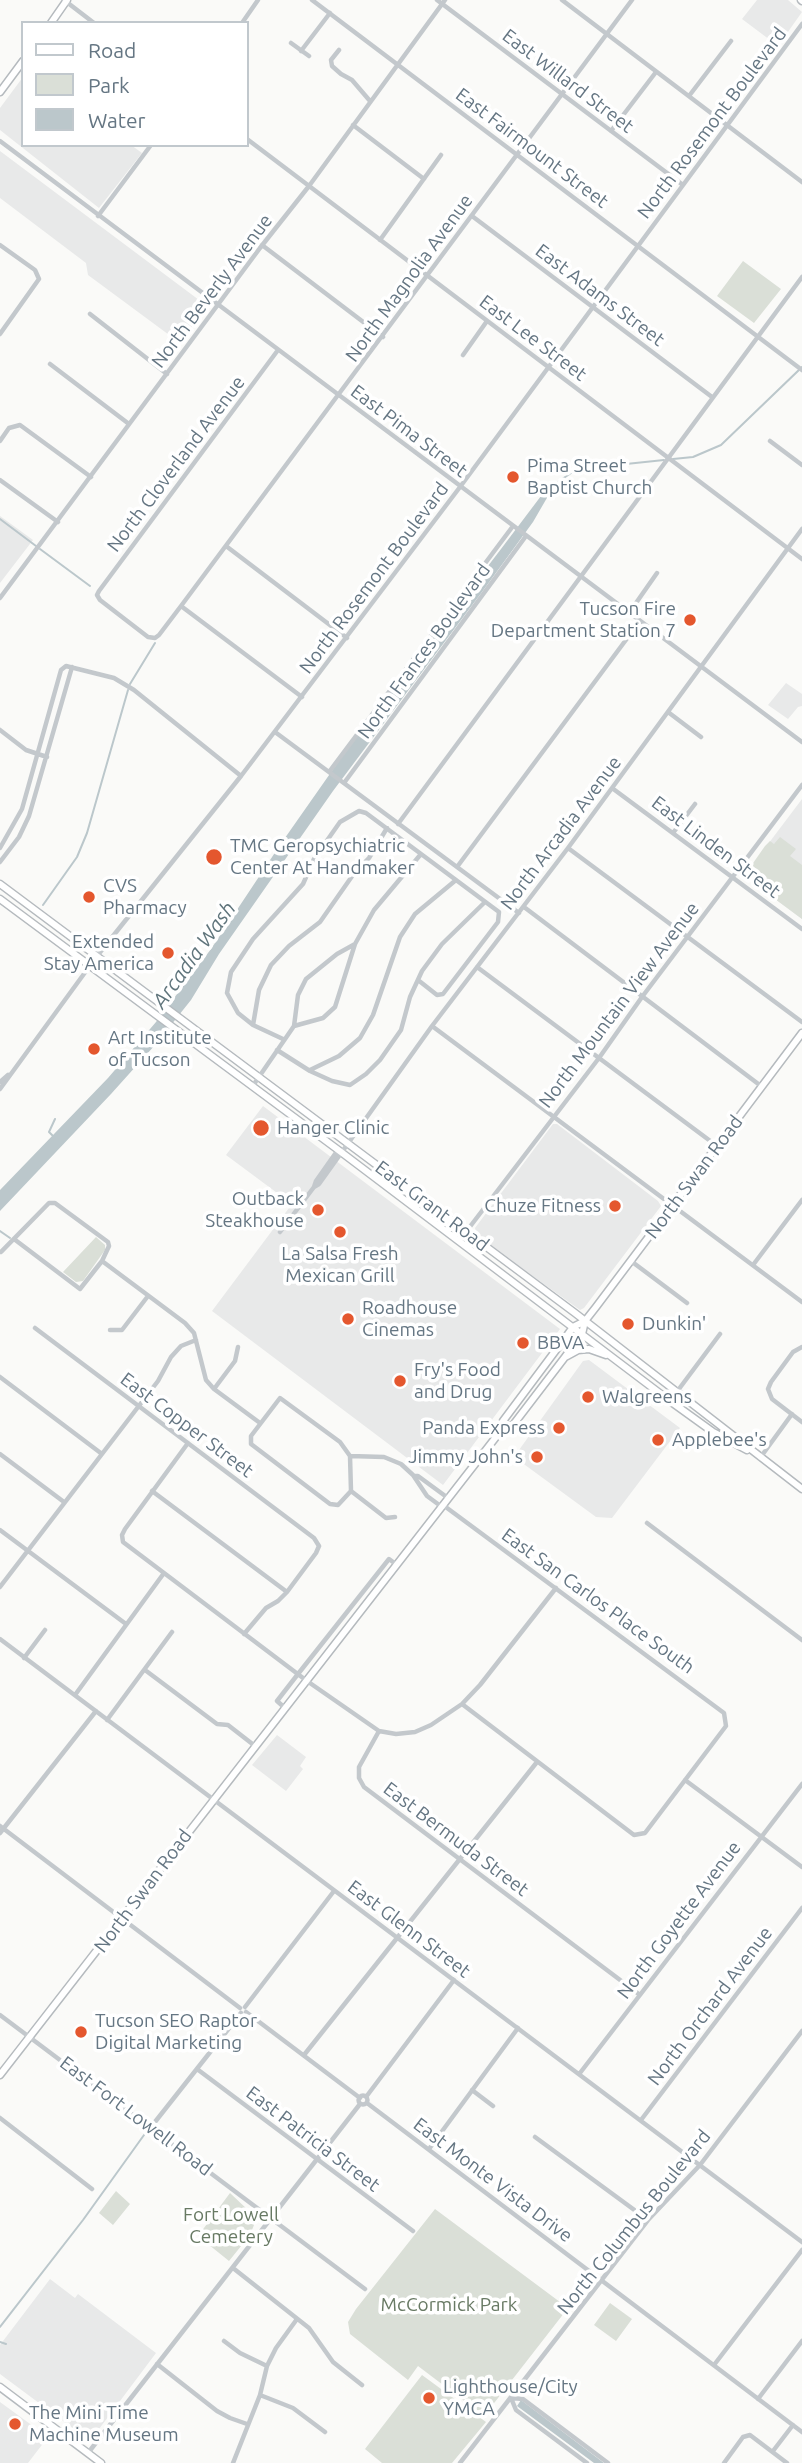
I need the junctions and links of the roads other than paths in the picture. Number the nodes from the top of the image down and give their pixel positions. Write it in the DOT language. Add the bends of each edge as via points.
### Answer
graph roads {
  1 [pos="258,0"];
  2 [pos="312,0"];
  3 [pos="562,0"];
  4 [pos="632,0"];
  5 [pos="66,1"];
  6 [pos="441,1"];
  7 [pos="330,13"];
  8 [pos="52,21"];
  9 [pos="91,21"];
  10 [pos="243,21"];
  11 [pos="802,24"];
  12 [pos="606,34"];
  13 [pos="731,41"];
  14 [pos="291,43"];
  15 [pos="339,50"];
  16 [pos="301,51"];
  17 [pos="309,57"];
  18 [pos="21,64"];
  19 [pos="398,64"];
  20 [pos="656,72"];
  21 [pos="0,92"];
  22 [pos="562,95"];
  23 [pos="689,96"];
  24 [pos="370,101"];
  25 [pos="353,125"];
  26 [pos="727,125"];
  27 [pos="611,131"];
  28 [pos="248,140"];
  29 [pos="0,141"];
  30 [pos="150,147"];
  31 [pos="441,155"];
  32 [pos="517,156"];
  33 [pos="424,179"];
  34 [pos="802,182"];
  35 [pos="683,185"];
  36 [pos="309,186"];
  37 [pos="98,216"];
  38 [pos="472,216"];
  39 [pos="380,240"];
  40 [pos="0,244"];
  41 [pos="262,245"];
  42 [pos="638,245"];
  43 [pos="427,276"];
  44 [pos="802,277"];
  45 [pos="217,305"];
  46 [pos="593,307"];
  47 [pos="90,314"];
  48 [pos="487,321"];
  49 [pos="0,334"];
  50 [pos="758,336"];
  51 [pos="383,337"];
  52 [pos="278,350"];
  53 [pos="463,355"];
  54 [pos="50,364"];
  55 [pos="549,367"];
  56 [pos="802,370"];
  57 [pos="167,373"];
  58 [pos="340,396"];
  59 [pos="712,397"];
  60 [pos="129,424"];
  61 [pos="0,441"];
  62 [pos="770,441"];
  63 [pos="668,458"];
  64 [pos="802,465"];
  65 [pos="91,477"];
  66 [pos="0,480"];
  67 [pos="460,487"];
  68 [pos="58,522"];
  69 [pos="513,526"];
  70 [pos="802,529"];
  71 [pos="525,535"];
  72 [pos="226,547"];
  73 [pos="788,549"];
  74 [pos="802,559"];
  75 [pos="657,573"];
  76 [pos="580,576"];
  77 [pos="0,598"];
  78 [pos="181,606"];
  79 [pos="629,612"];
  80 [pos="640,621"];
  81 [pos="155,638"];
  82 [pos="346,638"];
  83 [pos="69,667"];
  84 [pos="701,667"];
  85 [pos="302,697"];
  86 [pos="51,704"];
  87 [pos="61,707"];
  88 [pos="668,712"];
  89 [pos="0,730"];
  90 [pos="275,732"];
  91 [pos="701,737"];
  92 [pos="802,742"];
  93 [pos="38,754"];
  94 [pos="47,757"];
  95 [pos="330,772"];
  96 [pos="241,776"];
  97 [pos="343,782"];
  98 [pos="802,785"];
  99 [pos="612,788"];
  100 [pos="695,804"];
  101 [pos="398,824"];
  102 [pos="387,828"];
  103 [pos="673,833"];
  104 [pos="0,848"];
  105 [pos="568,848"];
  106 [pos="421,854"];
  107 [pos="0,862"];
  108 [pos="457,866"];
  109 [pos="732,876"];
  110 [pos="456,880"];
  111 [pos="0,884"];
  112 [pos="0,899"];
  113 [pos="485,902"];
  114 [pos="524,907"];
  115 [pos="519,913"];
  116 [pos="802,929"];
  117 [pos="688,937"];
  118 [pos="355,944"];
  119 [pos="97,957"];
  120 [pos="90,965"];
  121 [pos="477,967"];
  122 [pos="418,981"];
  123 [pos="642,997"];
  124 [pos="802,1021"];
  125 [pos="253,1025"];
  126 [pos="294,1026"];
  127 [pos="432,1026"];
  128 [pos="802,1033"];
  129 [pos="283,1040"];
  130 [pos="277,1050"];
  131 [pos="599,1059"];
  132 [pos="310,1071"];
  133 [pos="9,1074"];
  134 [pos="260,1077"];
  135 [pos="0,1082"];
  136 [pos="252,1087"];
  137 [pos="762,1087"];
  138 [pos="0,1089"];
  139 [pos="553,1117"];
  140 [pos="348,1142"];
  141 [pos="717,1146"];
  142 [pos="341,1152"];
  143 [pos="802,1200"];
  144 [pos="673,1205"];
  145 [pos="280,1232"];
  146 [pos="466,1232"];
  147 [pos="14,1239"];
  148 [pos="459,1241"];
  149 [pos="1,1252"];
  150 [pos="102,1261"];
  151 [pos="631,1261"];
  152 [pos="753,1265"];
  153 [pos="148,1296"];
  154 [pos="802,1302"];
  155 [pos="687,1303"];
  156 [pos="585,1321"];
  157 [pos="35,1328"];
  158 [pos="573,1328"];
  159 [pos="110,1330"];
  160 [pos="582,1334"];
  161 [pos="720,1334"];
  162 [pos="196,1340"];
  163 [pos="238,1347"];
  164 [pos="802,1347"];
  165 [pos="565,1357"];
  166 [pos="615,1359"];
  167 [pos="0,1377"];
  168 [pos="214,1389"];
  169 [pos="677,1391"];
  170 [pos="670,1401"];
  171 [pos="139,1405"];
  172 [pos="792,1415"];
  173 [pos="802,1422"];
  174 [pos="260,1423"];
  175 [pos="503,1428"];
  176 [pos="188,1443"];
  177 [pos="0,1454"];
  178 [pos="102,1454"];
  179 [pos="350,1456"];
  180 [pos="760,1458"];
  181 [pos="413,1475"];
  182 [pos="802,1489"];
  183 [pos="152,1491"];
  184 [pos="351,1491"];
  185 [pos="64,1502"];
  186 [pos="444,1503"];
  187 [pos="395,1517"];
  188 [pos="648,1523"];
  189 [pos="0,1530"];
  190 [pos="27,1550"];
  191 [pos="397,1565"];
  192 [pos="164,1573"];
  193 [pos="0,1587"];
  194 [pos="556,1588"];
  195 [pos="287,1591"];
  196 [pos="126,1624"];
  197 [pos="45,1630"];
  198 [pos="172,1632"];
  199 [pos="244,1634"];
  200 [pos="0,1639"];
  201 [pos="802,1640"];
  202 [pos="24,1658"];
  203 [pos="145,1670"];
  204 [pos="298,1674"];
  205 [pos="307,1681"];
  206 [pos="75,1695"];
  207 [pos="462,1704"];
  208 [pos="285,1708"];
  209 [pos="96,1711"];
  210 [pos="107,1720"];
  211 [pos="379,1731"];
  212 [pos="255,1746"];
  213 [pos="537,1762"];
  214 [pos="685,1780"];
  215 [pos="802,1784"];
  216 [pos="213,1799"];
  217 [pos="1,1829"];
  218 [pos="761,1836"];
  219 [pos="459,1860"];
  220 [pos="802,1867"];
  221 [pos="334,1891"];
  222 [pos="802,1908"];
  223 [pos="123,1918"];
  224 [pos="397,1937"];
  225 [pos="454,1980"];
  226 [pos="640,1995"];
  227 [pos="243,2010"];
  228 [pos="0,2015"];
  229 [pos="519,2028"];
  230 [pos="802,2031"];
  231 [pos="30,2037"];
  232 [pos="304,2055"];
  233 [pos="197,2069"];
  234 [pos="580,2073"];
  235 [pos="0,2075"];
  236 [pos="472,2090"];
  237 [pos="363,2100"];
  238 [pos="494,2106"];
  239 [pos="0,2118"];
  240 [pos="641,2120"];
  241 [pos="151,2127"];
  242 [pos="535,2137"];
  243 [pos="429,2149"];
  244 [pos="316,2158"];
  245 [pos="700,2165"];
  246 [pos="92,2189"];
  247 [pos="272,2218"];
  248 [pos="648,2220"];
  249 [pos="413,2231"];
  250 [pos="801,2240"];
  251 [pos="802,2250"];
  252 [pos="233,2268"];
  253 [pos="602,2280"];
  254 [pos="365,2289"];
  255 [pos="297,2319"];
  256 [pos="224,2341"];
  257 [pos="802,2341"];
  258 [pos="157,2364"];
  259 [pos="714,2365"];
  260 [pos="267,2366"];
  261 [pos="362,2385"];
  262 [pos="0,2387"];
  263 [pos="260,2395"];
  264 [pos="511,2398"];
  265 [pos="758,2399"];
  266 [pos="247,2424"];
  267 [pos="793,2425"];
  268 [pos="325,2432"];
  269 [pos="802,2432"];
  270 [pos="773,2451"];
  271 [pos="88,2453"];
  272 [pos="101,2463"];
  273 [pos="233,2463"];
  274 [pos="460,2463"];
  275 [pos="587,2463"];
  276 [pos="608,2463"];
  277 [pos="724,2463"];
  278 [pos="787,2463"];
  1 -- 10 [label="street"];
  2 -- 7 [label="street, East Fairmount Street"];
  3 -- 12 [label="street"];
  4 -- 12 [label="street, North Magnolia Avenue"];
  5 -- 8 [label="main road"];
  5 -- 9 [label="street"];
  6 -- 19 [label="street, North Beverly Avenue"];
  6 -- 22 [label="street, East Willard Street"];
  7 -- 16 [label="street"];
  7 -- 19 [label="street, East Fairmount Street"];
  11 -- 26 [label="street, North Rosemont Boulevard"];
  12 -- 20 [label="street"];
  12 -- 22 [label="street, North Magnolia Avenue"];
  13 -- 23 [label="street"];
  14 -- 16 [label="street"];
  15 -- 24 [label="street" via="332,66"];
  16 -- 17 [label="street"];
  18 -- 21 [label="main road"];
  19 -- 24 [label="street, North Beverly Avenue"];
  19 -- 32 [label="street, East Fairmount Street"];
  20 -- 23 [label="street"];
  20 -- 27 [label="street"];
  22 -- 27 [label="street, East Willard Street"];
  22 -- 32 [label="street, North Magnolia Avenue"];
  23 -- 26 [label="street"];
  24 -- 25 [label="street, North Beverly Avenue"];
  25 -- 33 [label="street"];
  25 -- 36 [label="street, North Beverly Avenue"];
  26 -- 34 [label="street"];
  26 -- 35 [label="street, North Rosemont Boulevard"];
  27 -- 35 [label="street, East Willard Street"];
  28 -- 36 [label="street, East Lee Street"];
  29 -- 37 [label="street, East Pima Street"];
  30 -- 37 [label="street"];
  31 -- 33 [label="street"];
  32 -- 38 [label="street, North Magnolia Avenue"];
  32 -- 42 [label="street, East Fairmount Street"];
  33 -- 39 [label="street"];
  35 -- 42 [label="street, North Rosemont Boulevard"];
  36 -- 39 [label="street, East Lee Street"];
  36 -- 41 [label="street, North Beverly Avenue"];
  37 -- 45 [label="street, East Pima Street"];
  38 -- 43 [label="street, North Magnolia Avenue"];
  38 -- 46 [label="street, East Adams Street"];
  39 -- 43 [label="street, East Lee Street"];
  40 -- 49 [label="street" via="41,276"];
  41 -- 45 [label="street, North Beverly Avenue"];
  41 -- 51 [label="street"];
  42 -- 46 [label="street, North Rosemont Boulevard"];
  42 -- 50 [label="street, East Fairmount Street"];
  43 -- 48 [label="street, East Lee Street"];
  43 -- 51 [label="street, North Magnolia Avenue"];
  44 -- 50 [label="street"];
  45 -- 52 [label="street, East Pima Street"];
  45 -- 57 [label="street, North Beverly Avenue"];
  46 -- 55 [label="street, North Rosemont Boulevard"];
  46 -- 59 [label="street, East Adams Street"];
  47 -- 57 [label="street"];
  48 -- 53 [label="street"];
  48 -- 55 [label="street, East Lee Street"];
  50 -- 56 [label="street, East Fairmount Street"];
  50 -- 59 [label="street"];
  51 -- 58 [label="street, North Magnolia Avenue"];
  52 -- 58 [label="street, East Pima Street"];
  52 -- 81 [label="street, North Cloverland Avenue" via="97,595"];
  54 -- 60 [label="street"];
  55 -- 63 [label="street, East Lee Street"];
  55 -- 67 [label="street, North Rosemont Boulevard"];
  57 -- 60 [label="street, North Beverly Avenue"];
  58 -- 67 [label="street, East Pima Street"];
  58 -- 72 [label="street, North Magnolia Avenue"];
  59 -- 63 [label="street"];
  60 -- 65 [label="street, North Beverly Avenue"];
  61 -- 65 [label="street" via="9,428 20,425"];
  62 -- 64 [label="street"];
  63 -- 73 [label="street, East Lee Street"];
  63 -- 76 [label="street"];
  65 -- 68 [label="street, North Beverly Avenue"];
  66 -- 68 [label="street"];
  67 -- 69 [label="street, East Pima Street"];
  67 -- 82 [label="street, North Rosemont Boulevard"];
  68 -- 77 [label="street, North Beverly Avenue"];
  69 -- 71 [label="street, East Pima Street"];
  69 -- 95 [label="street, North Frances Boulevard"];
  70 -- 73 [label="street, North Arcadia Avenue"];
  71 -- 76 [label="street, East Pima Street"];
  71 -- 97 [label="street, North Frances Boulevard"];
  72 -- 78 [label="street, North Magnolia Avenue"];
  72 -- 82 [label="street"];
  73 -- 74 [label="street, East Lee Street"];
  73 -- 84 [label="street, North Arcadia Avenue"];
  75 -- 79 [label="street"];
  76 -- 79 [label="street, East Pima Street"];
  76 -- 101 [label="street"];
  78 -- 81 [label="street, North Magnolia Avenue"];
  78 -- 85 [label="street"];
  79 -- 80 [label="street, East Pima Street"];
  80 -- 84 [label="street, East Pima Street"];
  80 -- 108 [label="street"];
  82 -- 85 [label="street, North Rosemont Boulevard"];
  83 -- 86 [label="street" via="61,670"];
  83 -- 87 [label="street"];
  83 -- 96 [label="street" via="114,678 134,690"];
  84 -- 88 [label="street, North Arcadia Avenue"];
  84 -- 92 [label="street, East Pima Street"];
  85 -- 90 [label="street, North Rosemont Boulevard"];
  86 -- 87 [label="street"];
  86 -- 93 [label="street"];
  87 -- 94 [label="street"];
  88 -- 91 [label="street"];
  88 -- 99 [label="street, North Arcadia Avenue"];
  89 -- 93 [label="street"];
  90 -- 95 [label="street"];
  90 -- 96 [label="street, North Rosemont Boulevard"];
  93 -- 94 [label="street"];
  93 -- 104 [label="street" via="22,808"];
  94 -- 107 [label="street" via="29,816"];
  95 -- 97 [label="street"];
  96 -- 119 [label="street, North Rosemont Boulevard"];
  97 -- 101 [label="street"];
  98 -- 109 [label="street, North Mountain View Avenue"];
  99 -- 103 [label="street, East Linden Street"];
  99 -- 105 [label="street, North Arcadia Avenue"];
  100 -- 103 [label="street"];
  101 -- 108 [label="street"];
  102 -- 106 [label="street"];
  102 -- 125 [label="street" via="320,922 271,965 259,990"];
  102 -- 125 [label="street" via="359,811 340,822 303,884 253,939 231,972 227,993 237,1013"];
  103 -- 109 [label="street, East Linden Street"];
  105 -- 114 [label="street, North Arcadia Avenue"];
  105 -- 117 [label="street"];
  106 -- 110 [label="street"];
  106 -- 118 [label="street" via="374,909"];
  108 -- 115 [label="street"];
  109 -- 116 [label="street, East Linden Street"];
  109 -- 117 [label="street, North Mountain View Avenue"];
  110 -- 113 [label="street"];
  110 -- 132 [label="street" via="415,914 400,937 373,1015 360,1038 340,1056"];
  111 -- 119 [label="main road, East Grant Road"];
  112 -- 120 [label="main road, East Grant Road"];
  113 -- 122 [label="street" via="442,944"];
  113 -- 122 [label="street" via="499,912 498,922 446,991 437,995"];
  114 -- 115 [label="street, North Arcadia Avenue"];
  114 -- 123 [label="street"];
  115 -- 121 [label="street, North Arcadia Avenue"];
  117 -- 123 [label="street, North Mountain View Avenue"];
  117 -- 124 [label="street"];
  118 -- 126 [label="street" via="306,979 298,995"];
  118 -- 126 [label="street" via="335,1007 323,1018"];
  119 -- 120 [label="street, North Rosemont Boulevard"];
  119 -- 134 [label="main road, East Grant Road"];
  120 -- 133 [label="street, North Rosemont Boulevard"];
  120 -- 136 [label="main road, East Grant Road"];
  121 -- 127 [label="street, North Arcadia Avenue"];
  121 -- 131 [label="street"];
  122 -- 132 [label="street" via="401,1030 366,1074 349,1085"];
  123 -- 131 [label="street, North Mountain View Avenue"];
  123 -- 137 [label="street"];
  125 -- 129 [label="street"];
  126 -- 129 [label="street"];
  127 -- 139 [label="street"];
  127 -- 140 [label="street, North Arcadia Avenue"];
  128 -- 137 [label="main road, North Swan Road"];
  129 -- 130 [label="street"];
  130 -- 132 [label="street"];
  130 -- 134 [label="street"];
  131 -- 139 [label="street, North Mountain View Avenue"];
  131 -- 141 [label="street"];
  133 -- 135 [label="street, North Rosemont Boulevard"];
  133 -- 138 [label="street, North Rosemont Boulevard"];
  134 -- 136 [label="street"];
  134 -- 140 [label="main road, East Grant Road"];
  136 -- 142 [label="main road, East Grant Road"];
  137 -- 141 [label="main road, North Swan Road"];
  139 -- 144 [label="street"];
  139 -- 146 [label="street, North Mountain View Avenue"];
  140 -- 142 [label="street, North Arcadia Avenue"];
  140 -- 146 [label="main road, East Grant Road"];
  141 -- 144 [label="main road, North Swan Road"];
  142 -- 145 [label="street, North Arcadia Avenue" via="335,1154"];
  142 -- 148 [label="main road, East Grant Road"];
  143 -- 152 [label="street"];
  144 -- 151 [label="main road, North Swan Road"];
  144 -- 152 [label="street"];
  146 -- 148 [label="street, North Mountain View Avenue"];
  146 -- 156 [label="main road, East Grant Road"];
  147 -- 149 [label="street"];
  147 -- 150 [label="street" via="80,1289"];
  147 -- 150 [label="street" via="49,1203 55,1203 108,1242"];
  148 -- 158 [label="main road, East Grant Road"];
  150 -- 153 [label="street"];
  151 -- 155 [label="street"];
  151 -- 156 [label="main road, North Swan Road"];
  152 -- 154 [label="street"];
  153 -- 159 [label="street" via="122,1329"];
  153 -- 162 [label="street" via="186,1322"];
  156 -- 158 [label="main road, North Swan Road"];
  156 -- 160 [label="main road, North Swan Road"];
  156 -- 169 [label="main road, East Grant Road"];
  157 -- 171 [label="street, East Copper Street"];
  158 -- 160 [label="main road, East Grant Road"];
  158 -- 175 [label="main road, North Swan Road" via="503,1420"];
  160 -- 165 [label="main road, North Swan Road"];
  160 -- 166 [label="main road, East Grant Road"];
  161 -- 169 [label="street"];
  162 -- 168 [label="street" via="206,1380"];
  162 -- 171 [label="street" via="171,1357"];
  163 -- 168 [label="street" via="235,1361"];
  164 -- 172 [label="street" via="793,1352 768,1389 772,1399"];
  165 -- 166 [label="main road" via="589,1349"];
  165 -- 175 [label="main road, North Swan Road" via="513,1425"];
  166 -- 170 [label="main road, East Grant Road"];
  167 -- 178 [label="street"];
  168 -- 174 [label="street"];
  169 -- 170 [label="street"];
  169 -- 180 [label="main road, East Grant Road"];
  170 -- 180 [label="main road, East Grant Road"];
  171 -- 176 [label="street, East Copper Street"];
  171 -- 178 [label="street"];
  172 -- 173 [label="street"];
  172 -- 180 [label="street"];
  174 -- 179 [label="street" via="280,1398 340,1442"];
  174 -- 184 [label="street" via="250,1437 251,1444 329,1503 338,1505"];
  175 -- 186 [label="main road, North Swan Road"];
  176 -- 183 [label="street"];
  176 -- 195 [label="street, East Copper Street" via="321,1546"];
  177 -- 185 [label="street"];
  178 -- 185 [label="street"];
  179 -- 181 [label="street" via="392,1460"];
  179 -- 184 [label="street"];
  180 -- 182 [label="main road, East Grant Road"];
  181 -- 186 [label="street"];
  181 -- 186 [label="street" via="427,1496"];
  183 -- 192 [label="street" via="120,1539"];
  183 -- 195 [label="street"];
  184 -- 187 [label="street" via="386,1518"];
  185 -- 190 [label="street"];
  186 -- 191 [label="main road, North Swan Road"];
  186 -- 194 [label="street, East San Carlos Place South"];
  188 -- 201 [label="street"];
  189 -- 190 [label="street"];
  190 -- 193 [label="street"];
  190 -- 196 [label="street"];
  191 -- 204 [label="street, North Swan Road" via="389,1559"];
  191 -- 205 [label="main road, North Swan Road"];
  192 -- 196 [label="street"];
  192 -- 199 [label="street"];
  194 -- 207 [label="street"];
  194 -- 214 [label="street, East San Carlos Place South" via="724,1713 726,1726"];
  195 -- 199 [label="street"];
  196 -- 206 [label="street"];
  197 -- 202 [label="street"];
  198 -- 203 [label="street"];
  199 -- 204 [label="street"];
  200 -- 202 [label="street, East Glenn Street"];
  202 -- 206 [label="street, East Glenn Street"];
  203 -- 210 [label="street"];
  203 -- 212 [label="street" via="217,1724 228,1725"];
  204 -- 205 [label="street"];
  204 -- 208 [label="street, North Swan Road" via="277,1701"];
  205 -- 208 [label="main road, North Swan Road"];
  205 -- 211 [label="street"];
  206 -- 209 [label="street, East Glenn Street"];
  207 -- 211 [label="street" via="415,1732"];
  207 -- 213 [label="street"];
  208 -- 212 [label="main road, North Swan Road"];
  209 -- 210 [label="street, East Glenn Street"];
  209 -- 217 [label="street"];
  210 -- 216 [label="street, East Glenn Street"];
  211 -- 219 [label="street, East Bermuda Street" via="359,1767 364,1787"];
  212 -- 216 [label="main road, North Swan Road"];
  213 -- 214 [label="street" via="634,1835 645,1833"];
  213 -- 219 [label="street"];
  214 -- 218 [label="street"];
  215 -- 218 [label="street, North Goyette Avenue"];
  216 -- 221 [label="street, East Glenn Street"];
  216 -- 223 [label="main road, North Swan Road"];
  217 -- 223 [label="street, East Monte Vista Drive"];
  218 -- 220 [label="street"];
  218 -- 226 [label="street, North Goyette Avenue"];
  219 -- 224 [label="street"];
  219 -- 226 [label="street, East Bermuda Street"];
  221 -- 224 [label="street, East Glenn Street"];
  221 -- 227 [label="street"];
  222 -- 240 [label="street, North Orchard Avenue"];
  223 -- 227 [label="street, East Monte Vista Drive"];
  223 -- 231 [label="main road, North Swan Road"];
  224 -- 225 [label="street, East Glenn Street"];
  224 -- 232 [label="street"];
  225 -- 229 [label="street, East Glenn Street"];
  225 -- 237 [label="street"];
  226 -- 234 [label="street, North Goyette Avenue"];
  227 -- 232 [label="street, East Monte Vista Drive"];
  227 -- 233 [label="street"];
  228 -- 231 [label="street, East Fort Lowell Road"];
  229 -- 234 [label="street, East Glenn Street"];
  229 -- 236 [label="street"];
  230 -- 245 [label="street, North Columbus Boulevard"];
  231 -- 235 [label="main road, North Swan Road"];
  231 -- 241 [label="street, East Fort Lowell Road"];
  232 -- 237 [label="street, East Monte Vista Drive"];
  233 -- 241 [label="street"];
  233 -- 244 [label="street, East Patricia Street"];
  234 -- 240 [label="street, East Glenn Street"];
  236 -- 238 [label="street"];
  236 -- 243 [label="street"];
  237 -- 243 [label="street, East Monte Vista Drive"];
  237 -- 244 [label="street"];
  239 -- 246 [label="street"];
  240 -- 245 [label="street, East Glenn Street"];
  241 -- 247 [label="street, East Fort Lowell Road"];
  242 -- 248 [label="street"];
  243 -- 253 [label="street, East Monte Vista Drive"];
  244 -- 247 [label="street"];
  244 -- 249 [label="street, East Patricia Street"];
  245 -- 248 [label="street, North Columbus Boulevard"];
  245 -- 250 [label="street, East Glenn Street"];
  247 -- 252 [label="street"];
  247 -- 254 [label="street, East Fort Lowell Road"];
  248 -- 253 [label="street, North Columbus Boulevard"];
  251 -- 259 [label="street"];
  252 -- 255 [label="street"];
  252 -- 258 [label="street"];
  253 -- 259 [label="street, East Monte Vista Drive"];
  253 -- 264 [label="street, North Columbus Boulevard"];
  255 -- 260 [label="street"];
  255 -- 261 [label="street" via="314,2332 333,2362"];
  256 -- 260 [label="street"];
  257 -- 265 [label="street"];
  258 -- 266 [label="street" via="217,2411"];
  258 -- 271 [label="street"];
  259 -- 265 [label="street, East Monte Vista Drive"];
  260 -- 263 [label="street"];
  262 -- 271 [label="main road"];
  263 -- 266 [label="street"];
  263 -- 268 [label="street" via="293,2408"];
  264 -- 274 [label="street, North Columbus Boulevard"];
  264 -- 275 [label="street" via="516,2410"];
  264 -- 276 [label="street" via="525,2400"];
  265 -- 267 [label="street, East Monte Vista Drive"];
  266 -- 273 [label="street"];
  267 -- 269 [label="street, East Monte Vista Drive"];
  267 -- 270 [label="street"];
  270 -- 277 [label="street" via="750,2435 743,2437"];
  270 -- 278 [label="street"];
  271 -- 272 [label="main road"];
}
